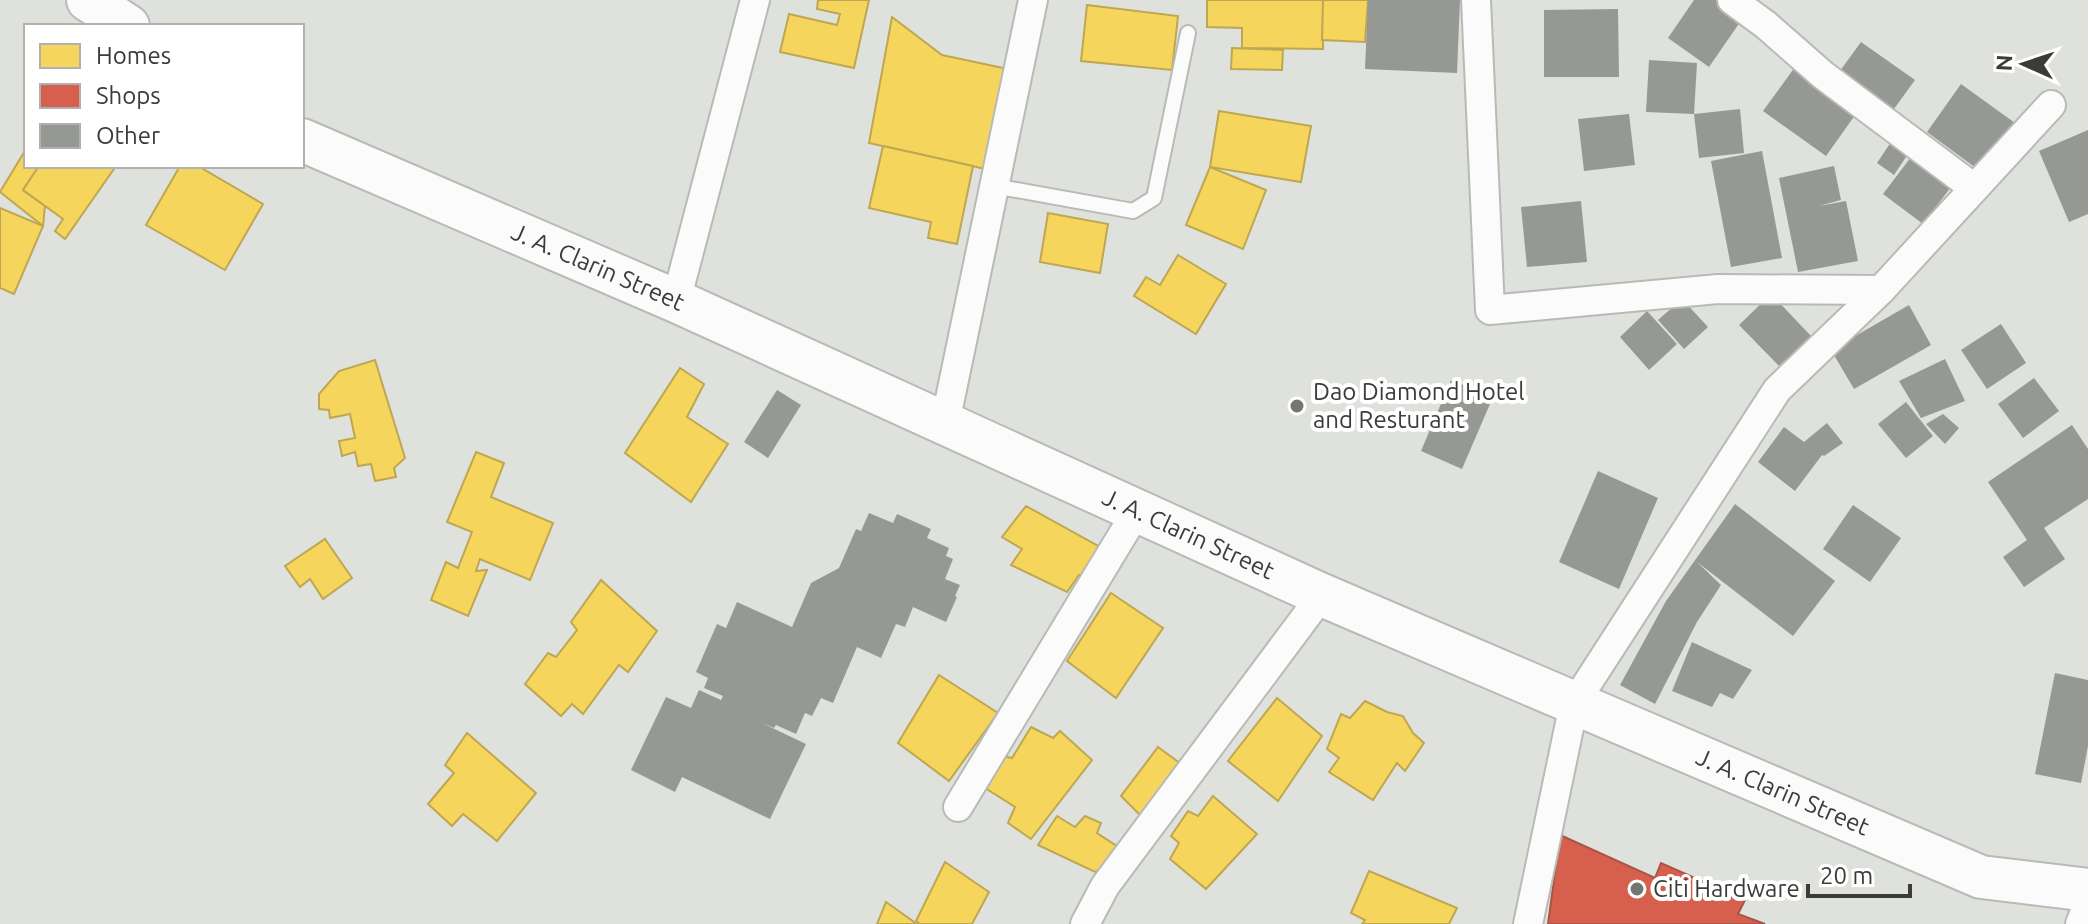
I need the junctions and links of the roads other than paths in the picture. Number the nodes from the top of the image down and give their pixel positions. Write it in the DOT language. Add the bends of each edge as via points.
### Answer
graph roads {
  1 [pos="88,0"];
  2 [pos="755,0"];
  3 [pos="1033,0"];
  4 [pos="1476,0"];
  5 [pos="1732,0"];
  6 [pos="125,24"];
  7 [pos="1188,33"];
  8 [pos="2051,105"];
  9 [pos="304,141"];
  10 [pos="994,186"];
  11 [pos="1974,188"];
  12 [pos="1881,290"];
  13 [pos="676,301"];
  14 [pos="945,423"];
  15 [pos="1137,511"];
  16 [pos="1322,595"];
  17 [pos="1574,704"];
  18 [pos="958,807"];
  19 [pos="2088,890"];
  20 [pos="2088,904"];
  21 [pos="1085,924"];
  22 [pos="1528,924"];
  23 [pos="2080,924"];
  1 -- 6 [label="main road"];
  2 -- 13 [label="street"];
  3 -- 10 [label="street"];
  4 -- 12 [label="street" via="1490,310 1718,289"];
  5 -- 11 [label="street"];
  7 -- 10 [label="lane" via="1154,198 1133,211"];
  8 -- 11 [label="street"];
  9 -- 13 [label="main road, J. A. Clarin Street"];
  10 -- 14 [label="street"];
  11 -- 12 [label="street"];
  12 -- 17 [label="street" via="1777,390"];
  13 -- 14 [label="main road, J. A. Clarin Street"];
  14 -- 15 [label="main road, J. A. Clarin Street"];
  15 -- 16 [label="main road, J. A. Clarin Street"];
  15 -- 18 [label="street"];
  16 -- 17 [label="main road, J. A. Clarin Street"];
  16 -- 21 [label="street" via="1105,886"];
  17 -- 19 [label="main road, J. A. Clarin Street" via="1981,877"];
  17 -- 22 [label="street"];
  20 -- 23 [label="street"];
}
